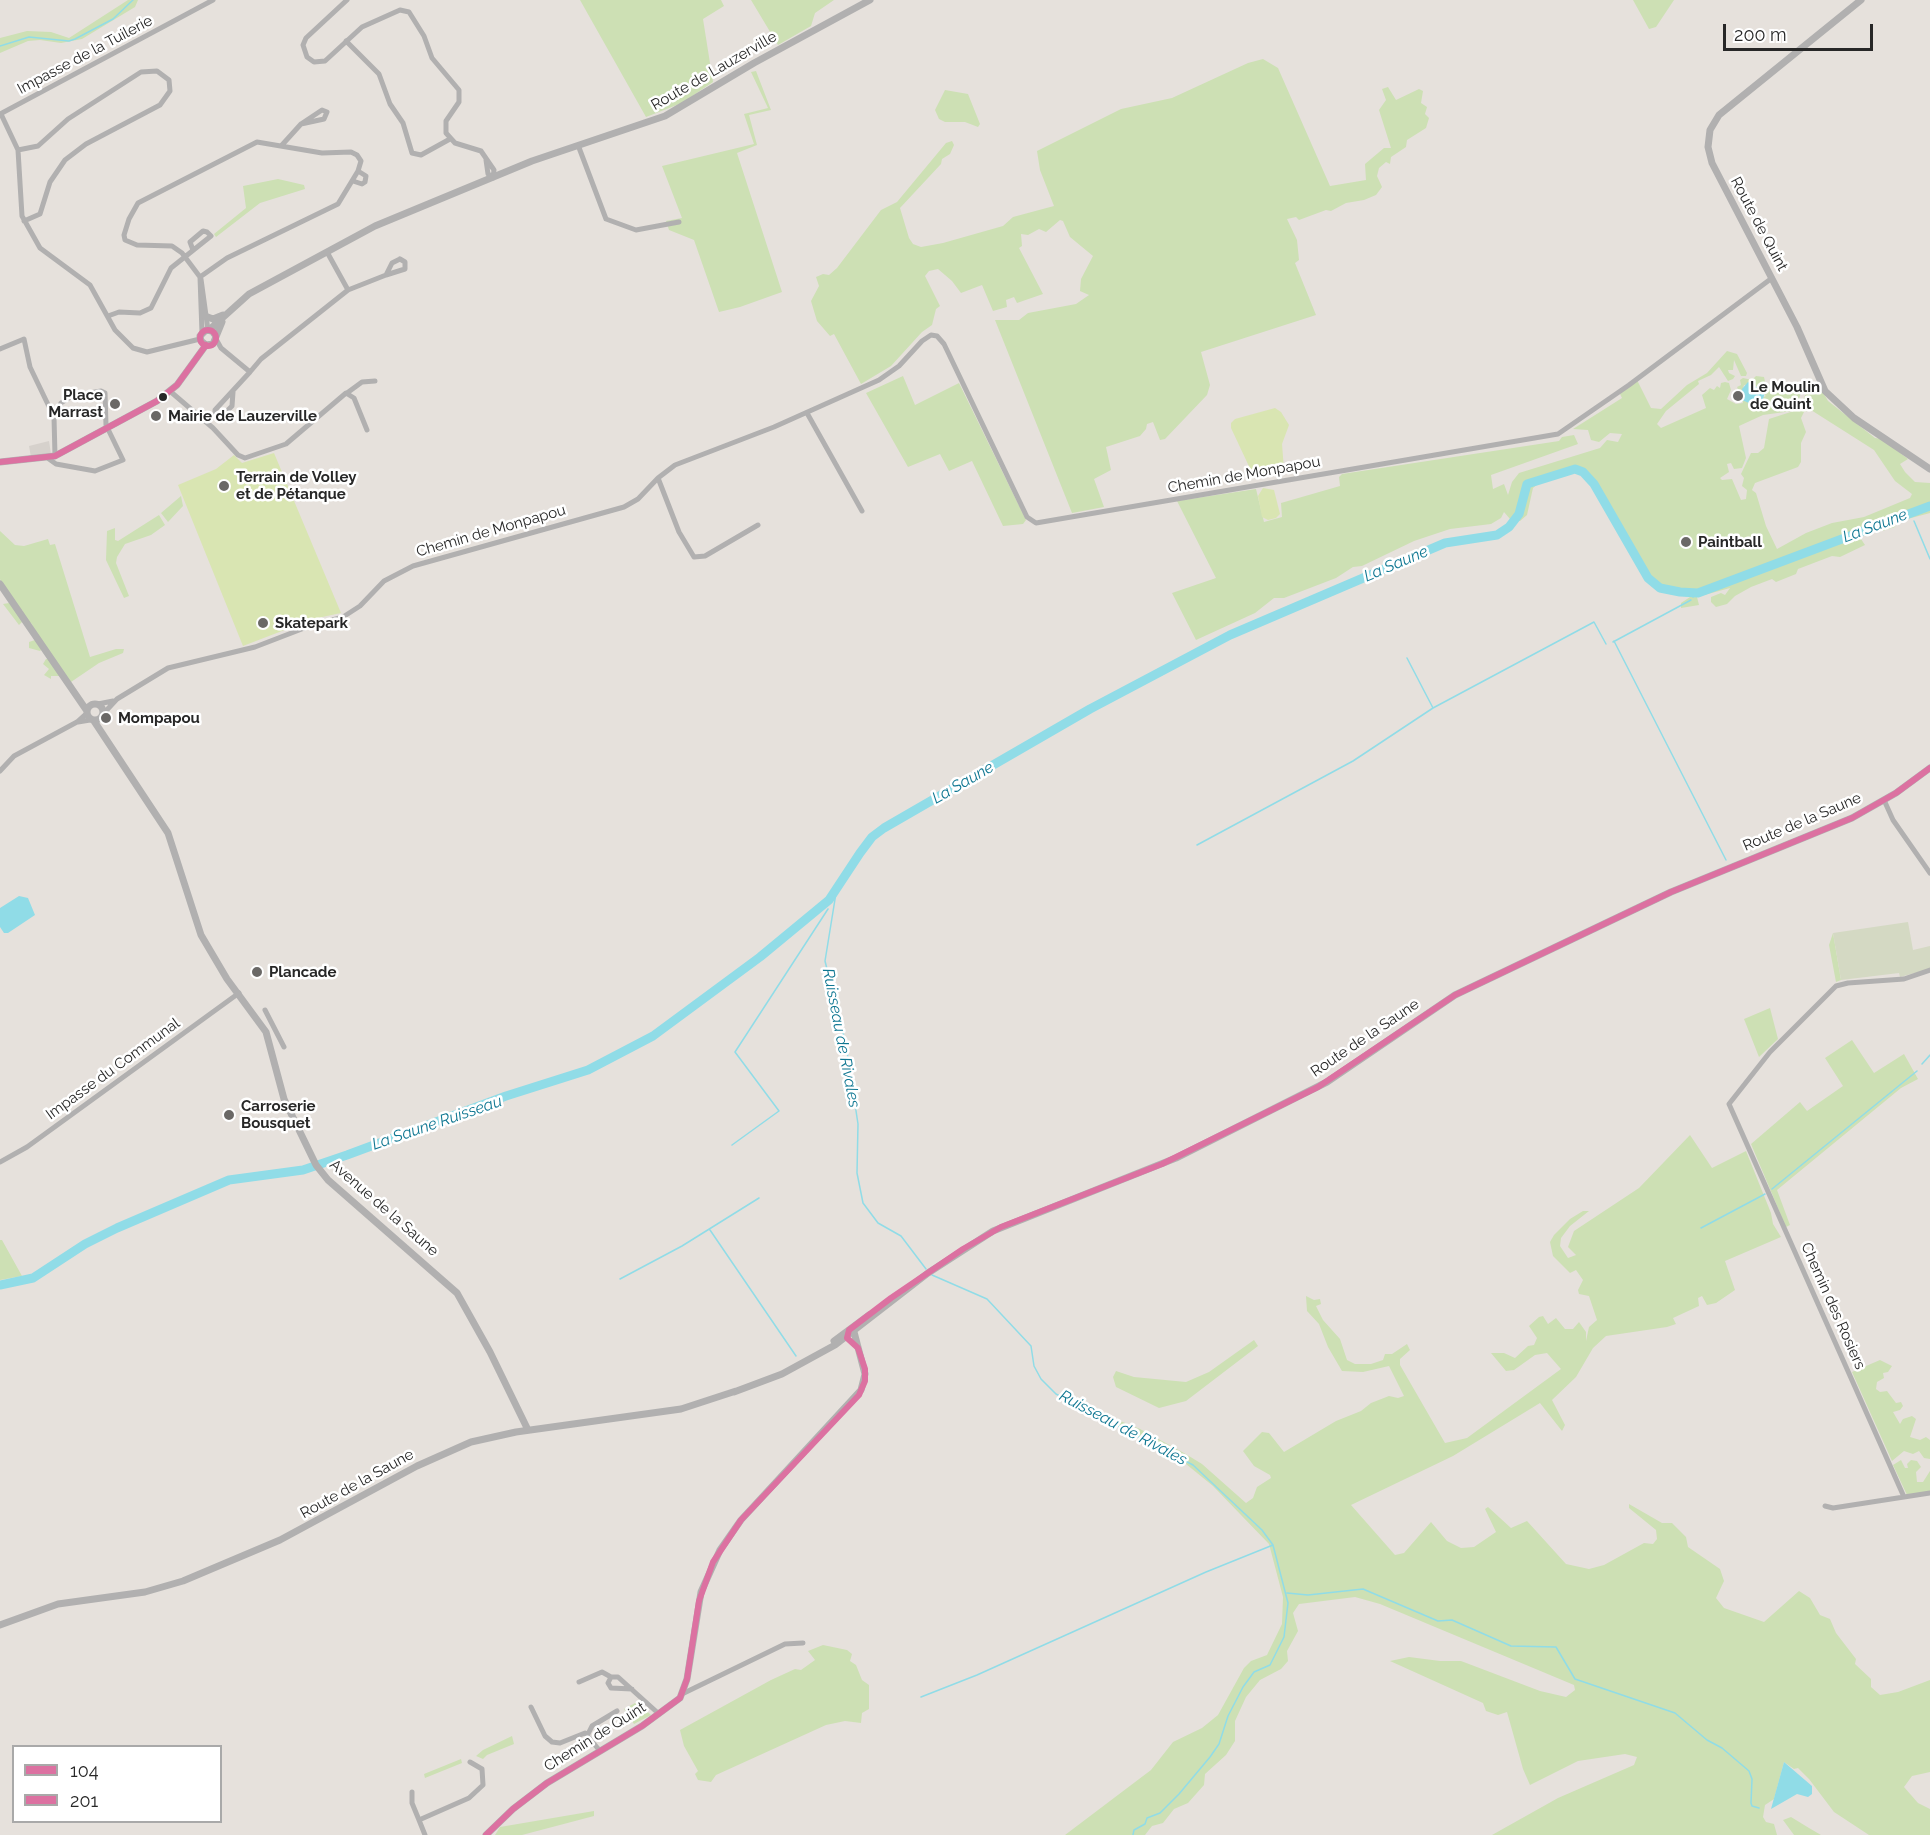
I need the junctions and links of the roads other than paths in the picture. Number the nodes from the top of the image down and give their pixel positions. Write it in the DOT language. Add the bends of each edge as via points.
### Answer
graph roads {
  1 [pos="213,0"];
  2 [pos="348,0"];
  3 [pos="870,0"];
  4 [pos="1861,0"];
  5 [pos="346,41"];
  6 [pos="0,114"];
  7 [pos="301,124"];
  8 [pos="450,139"];
  9 [pos="282,145"];
  10 [pos="578,145"];
  11 [pos="18,150"];
  12 [pos="358,171"];
  13 [pos="492,175"];
  14 [pos="353,182"];
  15 [pos="24,221"];
  16 [pos="679,222"];
  17 [pos="193,250"];
  18 [pos="327,252"];
  19 [pos="184,256"];
  20 [pos="386,275"];
  21 [pos="200,277"];
  22 [pos="1772,278"];
  23 [pos="348,290"];
  24 [pos="230,310"];
  25 [pos="108,316"];
  26 [pos="205,316"];
  27 [pos="205,333"];
  28 [pos="216,338"];
  29 [pos="208,345"];
  30 [pos="221,348"];
  31 [pos="0,349"];
  32 [pos="250,372"];
  33 [pos="375,381"];
  34 [pos="171,392"];
  35 [pos="233,392"];
  36 [pos="348,393"];
  37 [pos="807,413"];
  38 [pos="54,417"];
  39 [pos="107,426"];
  40 [pos="367,430"];
  41 [pos="52,458"];
  42 [pos="0,462"];
  43 [pos="1930,469"];
  44 [pos="658,478"];
  45 [pos="862,511"];
  46 [pos="758,525"];
  47 [pos="0,584"];
  48 [pos="77,695"];
  49 [pos="117,699"];
  50 [pos="96,704"];
  51 [pos="103,715"];
  52 [pos="89,716"];
  53 [pos="104,735"];
  54 [pos="1930,768"];
  55 [pos="0,771"];
  56 [pos="1884,800"];
  57 [pos="1930,873"];
  58 [pos="1930,970"];
  59 [pos="238,993"];
  60 [pos="265,1010"];
  61 [pos="274,1028"];
  62 [pos="266,1032"];
  63 [pos="284,1047"];
  64 [pos="0,1162"];
  65 [pos="850,1333"];
  66 [pos="515,1407"];
  67 [pos="528,1430"];
  68 [pos="516,1432"];
  69 [pos="1930,1493"];
  70 [pos="1904,1497"];
  71 [pos="1825,1506"];
  72 [pos="0,1625"];
  73 [pos="803,1643"];
  74 [pos="611,1677"];
  75 [pos="579,1682"];
  76 [pos="633,1689"];
  77 [pos="682,1694"];
  78 [pos="531,1707"];
  79 [pos="617,1712"];
  80 [pos="659,1714"];
  81 [pos="588,1734"];
  82 [pos="600,1750"];
  83 [pos="470,1762"];
  84 [pos="412,1792"];
  85 [pos="419,1820"];
  86 [pos="425,1835"];
  87 [pos="486,1835"];
  1 -- 6 [label="street, Impasse de la Tuilerie"];
  2 -- 5 [label="street" via="306,38 303,50 309,59 321,62"];
  3 -- 10 [label="street, Route de Lauzerville" via="746,67 676,111"];
  4 -- 22 [label="street, Route de Quint" via="1726,108 1714,120 1708,134 1713,163"];
  5 -- 8 [label="street" via="379,74 390,104 404,123 412,153 421,155"];
  5 -- 8 [label="street" via="367,24 400,10 409,12 432,58 459,90 459,102 445,124"];
  6 -- 11 [label="street"];
  7 -- 9 [label="street"];
  8 -- 13 [label="street" via="478,149"];
  9 -- 12 [label="street" via="321,153 355,153 361,161"];
  9 -- 19 [label="street" via="252,143 138,203 129,219 125,240 137,245 172,246"];
  10 -- 13 [label="street, Route de Lauzerville"];
  10 -- 16 [label="street" via="606,219 636,230"];
  11 -- 15 [label="street"];
  11 -- 15 [label="street" via="38,146 68,119 141,72 157,71 169,80 170,91 160,105 86,144 65,160 50,182 42,212"];
  12 -- 14 [label="street"];
  12 -- 14 [label="street" via="366,176 365,182"];
  13 -- 18 [label="street, Route de Lauzerville" via="375,226"];
  14 -- 21 [label="street" via="339,204 227,258"];
  15 -- 25 [label="street" via="44,253 94,290"];
  17 -- 19 [label="street"];
  18 -- 23 [label="street"];
  18 -- 24 [label="street, Route de Lauzerville" via="249,294"];
  19 -- 21 [label="street"];
  19 -- 25 [label="street" via="171,268 151,308"];
  20 -- 23 [label="street"];
  21 -- 26 [label="street"];
  21 -- 27 [label="street"];
  22 -- 37 [label="street, Chemin de Monpapou" via="1558,434 1036,523 1027,517 937,336 927,337 879,380"];
  22 -- 43 [label="street, Route de Quint" via="1828,395 1854,418"];
  23 -- 32 [label="street"];
  24 -- 26 [label="street" via="216,319"];
  24 -- 27 [label="street, Route de Lauzerville"];
  24 -- 28 [label="street, Route de Lauzerville"];
  25 -- 27 [label="street" via="120,337 138,350 151,351"];
  26 -- 27 [label="street"];
  27 -- 28 [label="street"];
  27 -- 29 [label="street"];
  28 -- 29 [label="street, Route de Lauzerville"];
  28 -- 30 [label="street"];
  29 -- 30 [label="street"];
  29 -- 34 [label="street, Route de Lauzerville"];
  30 -- 32 [label="street"];
  31 -- 38 [label="street" via="24,339 30,367"];
  32 -- 35 [label="street"];
  33 -- 36 [label="street" via="363,382"];
  34 -- 36 [label="street" via="238,455 246,458 286,444"];
  34 -- 39 [label="street"];
  35 -- 35 [label="street" via="215,410 217,416 223,417 232,406"];
  36 -- 40 [label="street" via="355,400"];
  37 -- 44 [label="street, Chemin de Monpapou" via="691,458"];
  37 -- 45 [label="street"];
  38 -- 39 [label="street" via="67,399 101,391 106,397"];
  38 -- 41 [label="street"];
  39 -- 41 [label="street"];
  39 -- 41 [label="street" via="123,460 95,471 56,464"];
  41 -- 42 [label="street"];
  44 -- 46 [label="street" via="679,532 694,557 705,556"];
  44 -- 49 [label="street, Chemin de Monpapou" via="624,507 413,566 384,581 343,617 245,650 175,665"];
  47 -- 48 [label="street, Avenue de la Saune"];
  48 -- 50 [label="street, Avenue de la Saune"];
  48 -- 52 [label="street, Avenue de la Saune"];
  49 -- 50 [label="street, Chemin de Monpapou"];
  49 -- 51 [label="street, Chemin de Monpapou"];
  50 -- 51 [label="street"];
  50 -- 52 [label="street"];
  51 -- 52 [label="street"];
  51 -- 53 [label="street, Avenue de la Saune"];
  52 -- 53 [label="street, Avenue de la Saune"];
  52 -- 55 [label="street" via="14,756"];
  53 -- 59 [label="street, Avenue de la Saune" via="164,825 201,935"];
  54 -- 56 [label="street, Route de la Saune"];
  56 -- 57 [label="street" via="1893,820"];
  56 -- 65 [label="street, Route de la Saune" via="1822,831 1671,892 1473,985 1432,1008 1317,1087 1162,1164 993,1231 947,1259"];
  58 -- 70 [label="street, Chemin des Rosiers" via="1904,979 1836,986 1770,1052 1730,1102"];
  59 -- 62 [label="street, Avenue de la Saune"];
  59 -- 64 [label="street, Impasse du Communal" via="27,1147"];
  60 -- 61 [label="street"];
  61 -- 62 [label="street"];
  61 -- 63 [label="street"];
  62 -- 66 [label="street, Avenue de la Saune" via="284,1100 321,1172 460,1298"];
  65 -- 67 [label="street, Route de la Saune" via="802,1364 681,1409"];
  65 -- 77 [label="street" via="865,1374 858,1395 741,1520 713,1562 699,1601"];
  66 -- 67 [label="street, Avenue de la Saune"];
  66 -- 68 [label="street, Avenue de la Saune"];
  67 -- 68 [label="street, Route de la Saune"];
  68 -- 72 [label="street, Route de la Saune" via="447,1451 280,1540 183,1581 137,1594 58,1604"];
  69 -- 70 [label="street"];
  70 -- 71 [label="street"];
  73 -- 77 [label="street" via="785,1644"];
  74 -- 75 [label="street" via="602,1672"];
  74 -- 76 [label="street" via="618,1677"];
  74 -- 76 [label="street" via="611,1688"];
  76 -- 80 [label="street"];
  77 -- 80 [label="street, Chemin de Quint" via="674,1705"];
  78 -- 81 [label="street" via="552,1742"];
  79 -- 81 [label="street" via="592,1726"];
  80 -- 82 [label="street, Chemin de Quint"];
  81 -- 82 [label="street"];
  82 -- 87 [label="street, Chemin de Quint" via="531,1795"];
  83 -- 85 [label="street" via="484,1773 481,1788 465,1800"];
  84 -- 85 [label="street"];
  85 -- 86 [label="street"];
}
